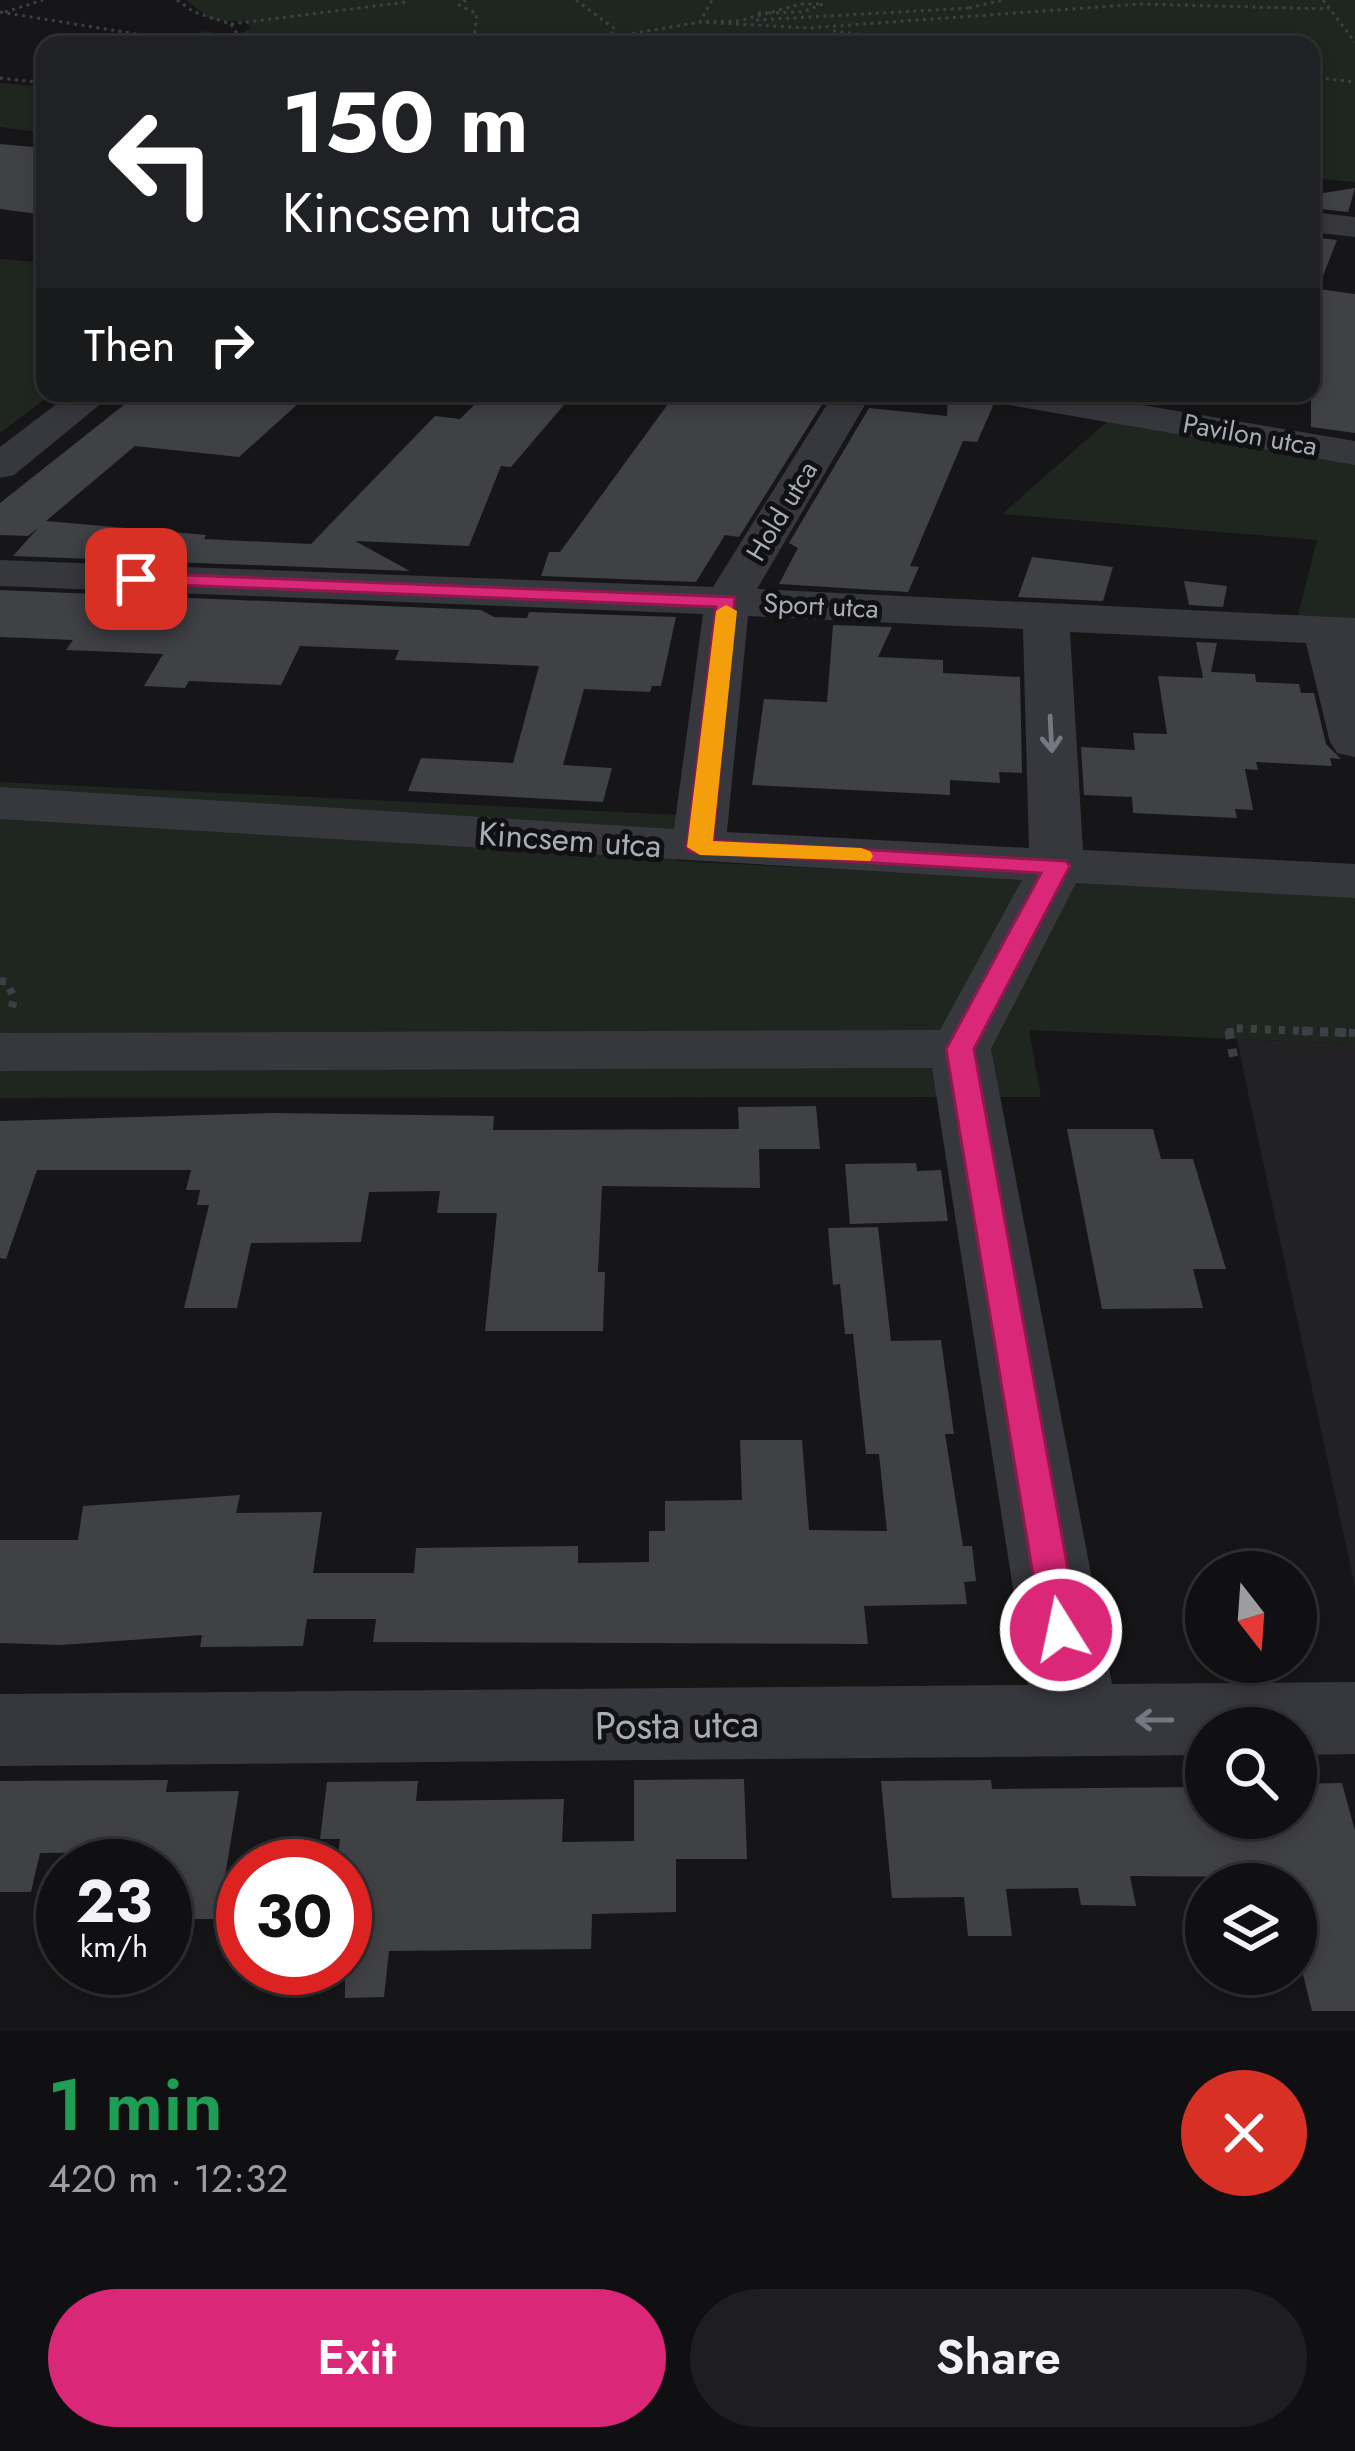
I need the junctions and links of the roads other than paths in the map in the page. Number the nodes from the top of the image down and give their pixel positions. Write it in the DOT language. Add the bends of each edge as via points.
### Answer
graph roads {
  1 [pos="1320,223"];
  2 [pos="1355,227"];
  3 [pos="83,402"];
  4 [pos="849,402"];
  5 [pos="1113,402"];
  6 [pos="1355,453"];
  7 [pos="0,466"];
  8 [pos="0,573"];
  9 [pos="728,601"];
  10 [pos="1046,617"];
  11 [pos="1341,632"];
  12 [pos="1355,742"];
  13 [pos="0,803"];
  14 [pos="700,847"];
  15 [pos="1058,866"];
  16 [pos="1355,881"];
  17 [pos="960,1049"];
  18 [pos="0,1052"];
  19 [pos="1355,1718"];
  20 [pos="1076,1720"];
  21 [pos="0,1730"];
  1 -- 2 [label="street"];
  3 -- 7 [label="street"];
  4 -- 9 [label="street, Hold utca"];
  5 -- 6 [label="street, Pavilon utca"];
  8 -- 9 [label="street, Sport utca"];
  9 -- 10 [label="street, Sport utca"];
  9 -- 14 [label="street, Hold utca"];
  10 -- 11 [label="street, Sport utca"];
  10 -- 15 [label="street, one-way"];
  11 -- 12 [label="street"];
  13 -- 14 [label="street, Kincsem utca"];
  14 -- 15 [label="street, Kincsem utca"];
  15 -- 16 [label="street, Kincsem utca"];
  15 -- 17 [label="street"];
  17 -- 18 [label="street"];
  17 -- 20 [label="street"];
  19 -- 20 [label="street, Posta utca, one-way"];
  20 -- 21 [label="street, Posta utca"];
}
